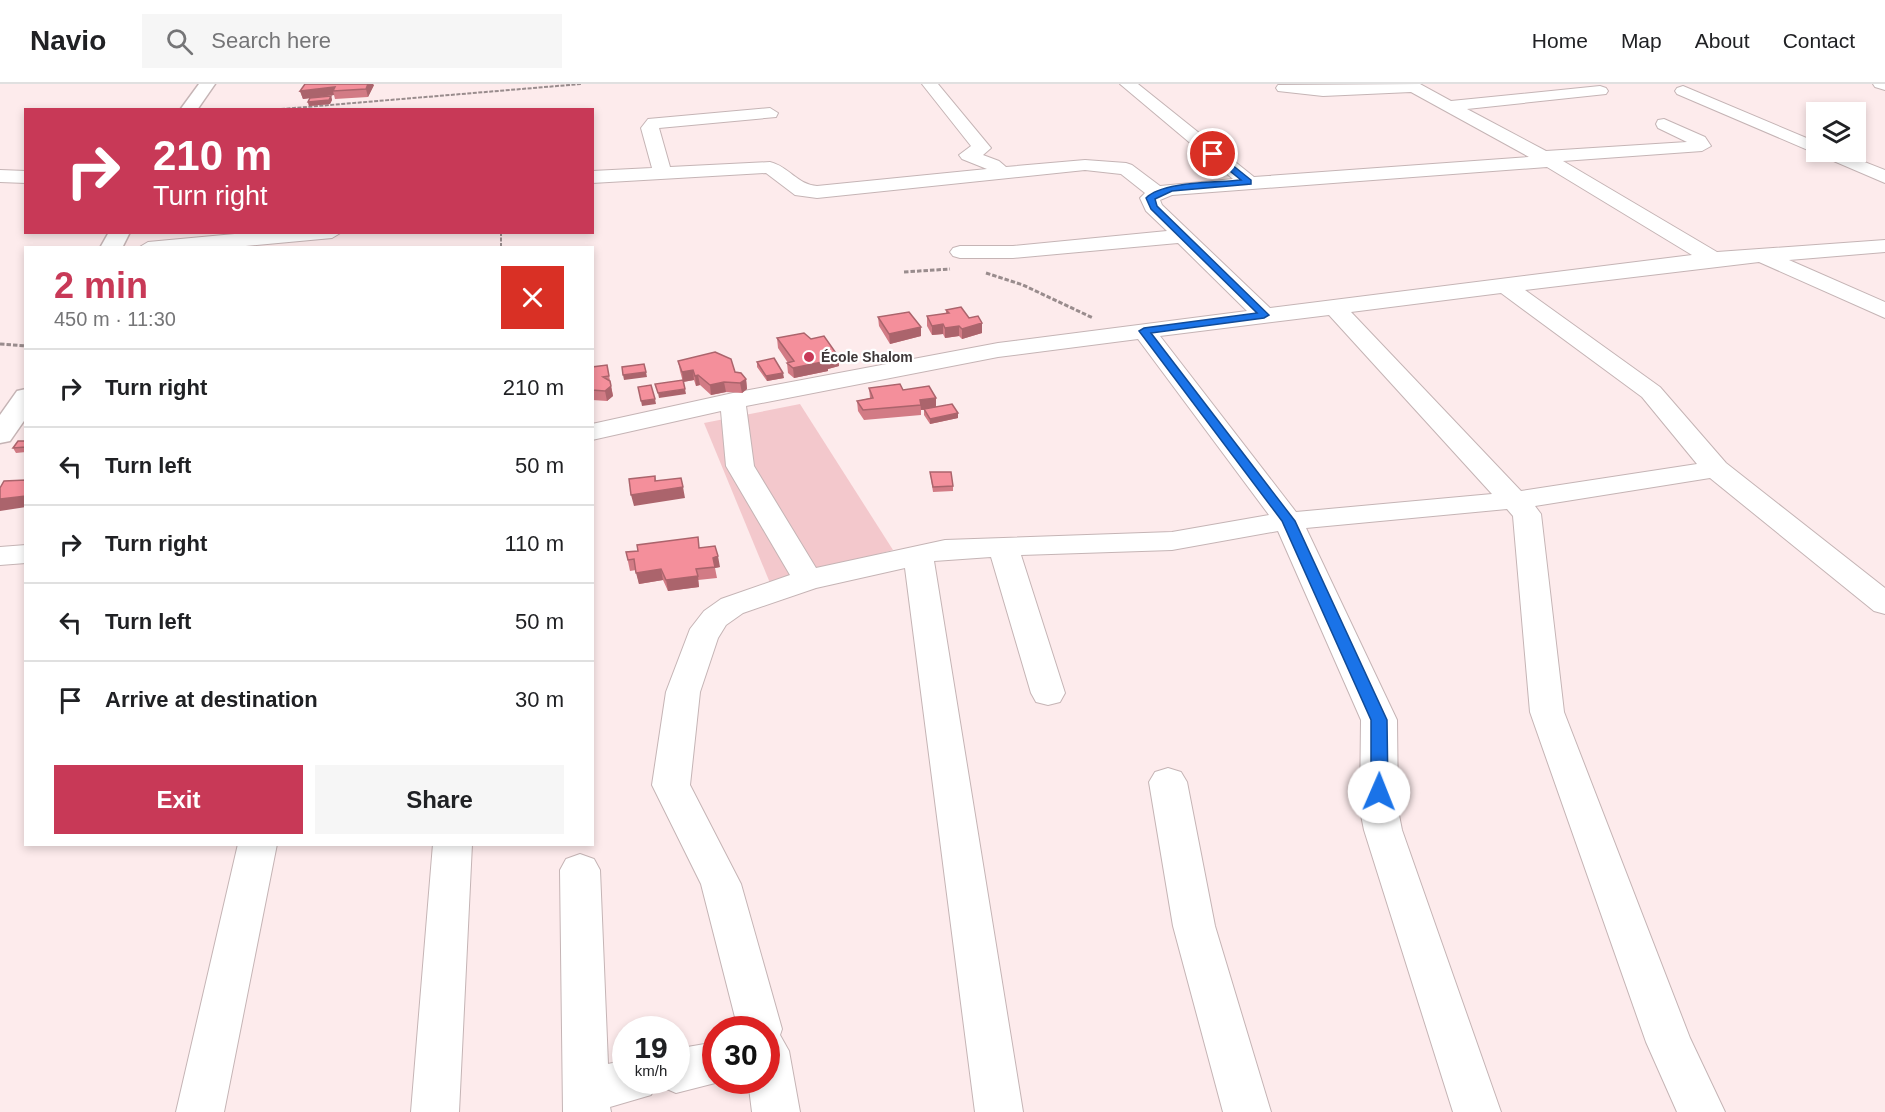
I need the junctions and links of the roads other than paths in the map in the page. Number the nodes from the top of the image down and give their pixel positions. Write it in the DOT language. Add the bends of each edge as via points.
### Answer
graph roads {
  1 [pos="207,84"];
  2 [pos="930,84"];
  3 [pos="1128,84"];
  4 [pos="1414,87"];
  5 [pos="1453,87"];
  6 [pos="1284,88"];
  7 [pos="1683,91"];
  8 [pos="1600,92"];
  9 [pos="1448,106"];
  10 [pos="189,108"];
  11 [pos="770,113"];
  12 [pos="1664,124"];
  13 [pos="1806,144"];
  14 [pos="1546,159"];
  15 [pos="1850,162"];
  16 [pos="663,173"];
  17 [pos="1001,173"];
  18 [pos="0,176"];
  19 [pos="24,177"];
  20 [pos="594,177"];
  21 [pos="1885,177"];
  22 [pos="1248,182"];
  23 [pos="1157,193"];
  24 [pos="309,234"];
  25 [pos="1184,236"];
  26 [pos="171,246"];
  27 [pos="1885,246"];
  28 [pos="1758,256"];
  29 [pos="1713,259"];
  30 [pos="960,260"];
  31 [pos="1507,287"];
  32 [pos="1333,306"];
  33 [pos="1885,311"];
  34 [pos="1264,315"];
  35 [pos="1135,332"];
  36 [pos="24,400"];
  37 [pos="733,401"];
  38 [pos="594,432"];
  39 [pos="0,435"];
  40 [pos="1716,469"];
  41 [pos="1516,500"];
  42 [pos="1288,521"];
  43 [pos="1003,547"];
  44 [pos="0,555"];
  45 [pos="24,555"];
  46 [pos="918,555"];
  47 [pos="808,580"];
  48 [pos="1885,604"];
  49 [pos="1048,693"];
  50 [pos="1168,782"];
  51 [pos="258,846"];
  52 [pos="453,846"];
  53 [pos="579,870"];
  54 [pos="757,1016"];
  55 [pos="612,1090"];
  56 [pos="773,1094"];
  57 [pos="587,1101"];
  58 [pos="200,1112"];
  59 [pos="435,1112"];
  60 [pos="776,1112"];
  61 [pos="999,1112"];
  62 [pos="1247,1112"];
  63 [pos="1477,1112"];
  64 [pos="1701,1112"];
  1 -- 10 [label="street"];
  2 -- 17 [label="street" via="982,148 968,155 993,165"];
  3 -- 22 [label="street"];
  4 -- 5 [label="street"];
  4 -- 6 [label="street" via="1323,91"];
  4 -- 9 [label="street"];
  7 -- 13 [label="street"];
  8 -- 9 [label="street"];
  9 -- 14 [label="street"];
  11 -- 16 [label="street" via="654,123 650,128"];
  12 -- 14 [label="street" via="1702,146"];
  14 -- 22 [label="street"];
  14 -- 29 [label="street"];
  15 -- 21 [label="street"];
  16 -- 17 [label="street" via="770,167 802,191 818,192"];
  16 -- 20 [label="street"];
  17 -- 23 [label="street" via="1114,166 1126,169"];
  18 -- 19 [label="street"];
  22 -- 23 [label="street"];
  23 -- 25 [label="street" via="1150,198 1154,207"];
  24 -- 26 [label="street"];
  25 -- 30 [label="street"];
  25 -- 34 [label="street"];
  27 -- 28 [label="street"];
  28 -- 29 [label="street"];
  28 -- 33 [label="street"];
  29 -- 31 [label="street"];
  31 -- 32 [label="street"];
  31 -- 40 [label="street" via="1651,392"];
  32 -- 34 [label="street"];
  32 -- 41 [label="street"];
  34 -- 35 [label="street"];
  35 -- 37 [label="street" via="999,350"];
  35 -- 42 [label="street"];
  36 -- 39 [label="street"];
  37 -- 38 [label="street"];
  37 -- 47 [label="street" via="740,466"];
  40 -- 41 [label="street"];
  40 -- 48 [label="street"];
  41 -- 42 [label="street"];
  41 -- 64 [label="street" via="1527,514 1547,712 1669,1042"];
  42 -- 43 [label="street" via="1172,541"];
  42 -- 63 [label="street" via="1379,720 1379,810 1383,830"];
  43 -- 46 [label="street" via="945,549"];
  43 -- 49 [label="street"];
  44 -- 45 [label="street"];
  46 -- 47 [label="street"];
  46 -- 61 [label="street"];
  47 -- 54 [label="street" via="732,606 715,618 702,637 683,692 671,785 721,884"];
  50 -- 62 [label="street" via="1194,926"];
  51 -- 58 [label="street"];
  52 -- 59 [label="street"];
  53 -- 57 [label="street"];
  55 -- 57 [label="street"];
  56 -- 60 [label="street"];
}
